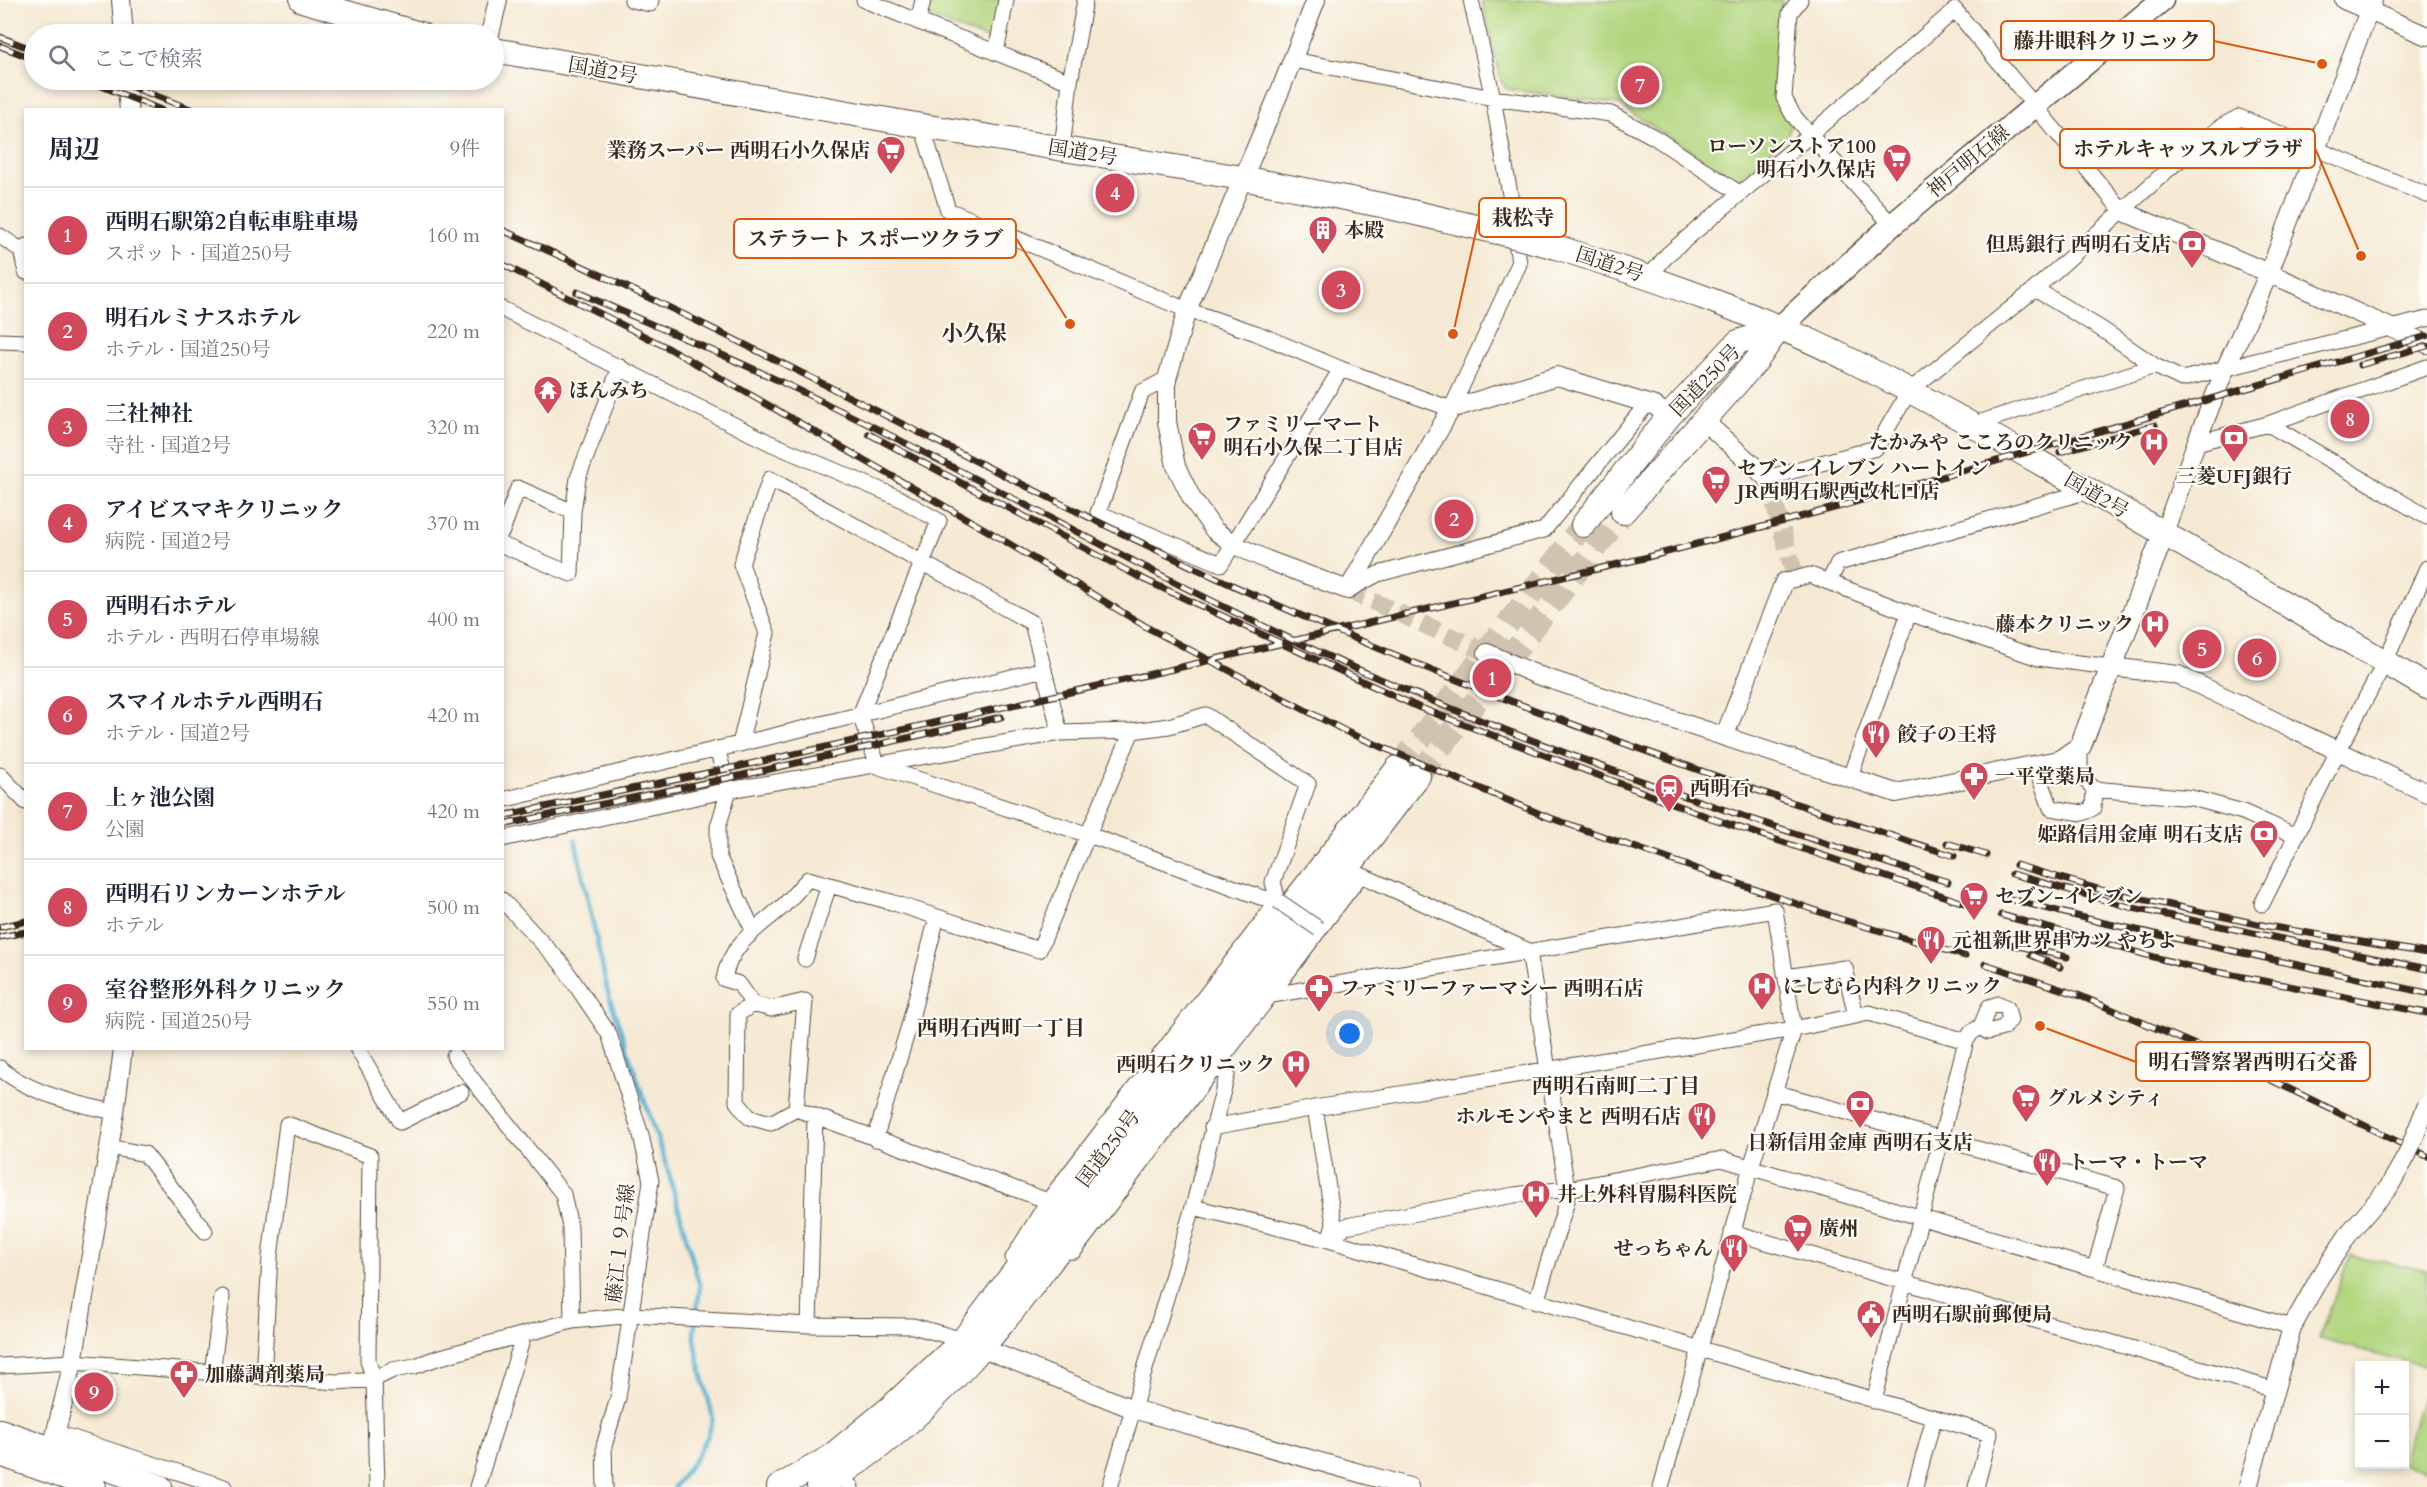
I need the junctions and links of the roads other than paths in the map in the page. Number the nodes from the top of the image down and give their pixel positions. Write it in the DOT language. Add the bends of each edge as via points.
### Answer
graph roads {
  1 [pos="121,0"];
  2 [pos="302,0"];
  3 [pos="498,0"];
  4 [pos="632,0"];
  5 [pos="651,0"];
  6 [pos="864,0"];
  7 [pos="923,0"];
  8 [pos="1006,0"];
  9 [pos="1085,0"];
  10 [pos="1316,0"];
  11 [pos="1471,0"];
  12 [pos="1800,0"];
  13 [pos="2162,0"];
  14 [pos="2344,0"];
  15 [pos="1960,5"];
  16 [pos="2371,6"];
  17 [pos="918,21"];
  18 [pos="123,24"];
  19 [pos="385,24"];
  20 [pos="492,24"];
  21 [pos="2427,36"];
  22 [pos="504,52"];
  23 [pos="996,53"];
  24 [pos="1293,60"];
  25 [pos="1070,82"];
  26 [pos="127,90"];
  27 [pos="1493,98"];
  28 [pos="2034,106"];
  29 [pos="129,108"];
  30 [pos="922,126"];
  31 [pos="1810,135"];
  32 [pos="1062,148"];
  33 [pos="2316,148"];
  34 [pos="1242,178"];
  35 [pos="1739,193"];
  36 [pos="2427,195"];
  37 [pos="2122,211"];
  38 [pos="1892,225"];
  39 [pos="0,236"];
  40 [pos="23,248"];
  41 [pos="2269,273"];
  42 [pos="1649,277"];
  43 [pos="2035,289"];
  44 [pos="504,310"];
  45 [pos="1187,310"];
  46 [pos="2427,319"];
  47 [pos="1779,328"];
  48 [pos="2394,329"];
  49 [pos="0,341"];
  50 [pos="24,342"];
  51 [pos="2427,344"];
  52 [pos="2155,366"];
  53 [pos="620,367"];
  54 [pos="2226,367"];
  55 [pos="2427,367"];
  56 [pos="1341,369"];
  57 [pos="1167,379"];
  58 [pos="1909,391"];
  59 [pos="1647,404"];
  60 [pos="1451,409"];
  61 [pos="1669,416"];
  62 [pos="1704,421"];
  63 [pos="2268,424"];
  64 [pos="1972,425"];
  65 [pos="2196,443"];
  66 [pos="1767,478"];
  67 [pos="2088,490"];
  68 [pos="573,512"];
  69 [pos="1623,512"];
  70 [pos="2427,517"];
  71 [pos="1582,525"];
  72 [pos="504,526"];
  73 [pos="2164,533"];
  74 [pos="1235,544"];
  75 [pos="504,545"];
  76 [pos="921,564"];
  77 [pos="2427,568"];
  78 [pos="1784,582"];
  79 [pos="1829,582"];
  80 [pos="1348,590"];
  81 [pos="1909,613"];
  82 [pos="1487,653"];
  83 [pos="2385,662"];
  84 [pos="2111,668"];
  85 [pos="1044,669"];
  86 [pos="2427,687"];
  87 [pos="860,715"];
  88 [pos="1131,731"];
  89 [pos="1060,733"];
  90 [pos="1725,735"];
  91 [pos="740,744"];
  92 [pos="2080,747"];
  93 [pos="717,749"];
  94 [pos="2338,751"];
  95 [pos="2063,759"];
  96 [pos="2035,765"];
  97 [pos="878,766"];
  98 [pos="0,775"];
  99 [pos="1850,777"];
  100 [pos="2094,789"];
  101 [pos="729,790"];
  102 [pos="2427,793"];
  103 [pos="24,800"];
  104 [pos="504,800"];
  105 [pos="1089,835"];
  106 [pos="2296,836"];
  107 [pos="504,839"];
  108 [pos="829,885"];
  109 [pos="1278,901"];
  110 [pos="504,902"];
  111 [pos="2262,904"];
  112 [pos="937,917"];
  113 [pos="1319,929"];
  114 [pos="753,930"];
  115 [pos="1529,951"];
  116 [pos="805,959"];
  117 [pos="1786,977"];
  118 [pos="1272,995"];
  119 [pos="753,1004"];
  120 [pos="1856,1016"];
  121 [pos="1980,1027"];
  122 [pos="1794,1029"];
  123 [pos="1965,1041"];
  124 [pos="123,1050"];
  125 [pos="358,1050"];
  126 [pos="454,1056"];
  127 [pos="1215,1067"];
  128 [pos="0,1068"];
  129 [pos="1548,1068"];
  130 [pos="461,1092"];
  131 [pos="1774,1092"];
  132 [pos="2427,1105"];
  133 [pos="1315,1108"];
  134 [pos="796,1109"];
  135 [pos="115,1112"];
  136 [pos="815,1117"];
  137 [pos="1212,1127"];
  138 [pos="1941,1138"];
  139 [pos="875,1139"];
  140 [pos="109,1147"];
  141 [pos="1751,1167"];
  142 [pos="1567,1189"];
  143 [pos="1048,1201"];
  144 [pos="1193,1207"];
  145 [pos="1921,1216"];
  146 [pos="205,1231"];
  147 [pos="1732,1232"];
  148 [pos="1329,1240"];
  149 [pos="1056,1252"];
  150 [pos="2095,1268"];
  151 [pos="1904,1282"];
  152 [pos="222,1297"];
  153 [pos="993,1302"];
  154 [pos="1536,1302"];
  155 [pos="632,1315"];
  156 [pos="572,1322"];
  157 [pos="809,1325"];
  158 [pos="2292,1327"];
  159 [pos="524,1334"];
  160 [pos="973,1344"];
  161 [pos="1698,1349"];
  162 [pos="73,1362"];
  163 [pos="0,1366"];
  164 [pos="212,1373"];
  165 [pos="263,1377"];
  166 [pos="374,1379"];
  167 [pos="2275,1390"];
  168 [pos="1874,1401"];
  169 [pos="1133,1409"];
  170 [pos="1934,1418"];
  171 [pos="0,1431"];
  172 [pos="0,1454"];
  173 [pos="49,1460"];
  174 [pos="839,1477"];
  175 [pos="94,1487"];
  176 [pos="160,1487"];
  177 [pos="224,1487"];
  178 [pos="377,1487"];
  179 [pos="477,1487"];
  180 [pos="605,1487"];
  181 [pos="779,1487"];
  182 [pos="819,1487"];
  183 [pos="1110,1487"];
  184 [pos="1410,1487"];
  185 [pos="1661,1487"];
  186 [pos="1915,1487"];
  187 [pos="1976,1487"];
  188 [pos="2248,1487"];
  1 -- 18 [label="street"];
  2 -- 19 [label="highway"];
  3 -- 20 [label="street"];
  4 -- 5 [label="street" via="650,4"];
  6 -- 17 [label="street"];
  7 -- 17 [label="street"];
  8 -- 23 [label="street"];
  9 -- 25 [label="street"];
  10 -- 24 [label="street"];
  11 -- 27 [label="street"];
  12 -- 31 [label="street" via="1790,13 1784,98"];
  13 -- 28 [label="main road, 神戸明石線"];
  14 -- 16 [label="street"];
  15 -- 28 [label="street"];
  15 -- 31 [label="street"];
  16 -- 21 [label="street"];
  16 -- 33 [label="street"];
  17 -- 23 [label="street"];
  22 -- 30 [label="highway, 国道2号"];
  23 -- 25 [label="street"];
  24 -- 27 [label="street"];
  24 -- 34 [label="street"];
  25 -- 32 [label="street"];
  26 -- 29 [label="street"];
  27 -- 35 [label="street" via="1611,114 1654,137"];
  27 -- 60 [label="street" via="1519,264"];
  28 -- 37 [label="street"];
  28 -- 38 [label="main road, 神戸明石線"];
  30 -- 32 [label="highway, 国道2号"];
  30 -- 45 [label="street" via="948,210"];
  31 -- 35 [label="street"];
  31 -- 38 [label="street"];
  32 -- 34 [label="highway, 国道2号"];
  33 -- 36 [label="street"];
  33 -- 37 [label="street" via="2238,117 2222,126"];
  33 -- 41 [label="street"];
  34 -- 42 [label="highway, 国道2号, bridge" via="1498,232"];
  34 -- 45 [label="street"];
  35 -- 42 [label="street" via="1668,254"];
  37 -- 41 [label="street"];
  37 -- 43 [label="street"];
  38 -- 47 [label="main road, 神戸明石線"];
  39 -- 40 [label="street"];
  41 -- 48 [label="street"];
  41 -- 54 [label="street"];
  42 -- 47 [label="highway, 国道2号"];
  43 -- 52 [label="street"];
  43 -- 58 [label="street"];
  44 -- 53 [label="street"];
  45 -- 56 [label="street" via="1256,333"];
  45 -- 57 [label="street"];
  46 -- 48 [label="street"];
  47 -- 58 [label="highway, 国道2号"];
  47 -- 61 [label="highway, 国道250号" via="1738,342"];
  47 -- 62 [label="highway, 国道250号"];
  48 -- 51 [label="street"];
  48 -- 54 [label="street"];
  49 -- 50 [label="street"];
  52 -- 54 [label="street" via="2182,379"];
  52 -- 64 [label="street"];
  53 -- 68 [label="street" via="578,478"];
  53 -- 76 [label="street" via="770,443 899,498 939,521"];
  54 -- 65 [label="street"];
  55 -- 63 [label="street"];
  56 -- 60 [label="street"];
  56 -- 74 [label="street"];
  57 -- 74 [label="street" via="1167,422 1176,466 1192,499 1214,530"];
  57 -- 74 [label="street" via="1142,392 1098,513 1221,564"];
  58 -- 64 [label="highway, 国道2号"];
  58 -- 66 [label="street" via="1876,448"];
  59 -- 60 [label="street" via="1557,376"];
  59 -- 61 [label="street"];
  59 -- 80 [label="street" via="1544,530 1378,574"];
  60 -- 80 [label="street"];
  61 -- 71 [label="highway, 国道250号"];
  62 -- 66 [label="street"];
  62 -- 69 [label="highway, 国道250号"];
  63 -- 65 [label="street"];
  63 -- 70 [label="street"];
  64 -- 67 [label="highway, 国道2号"];
  65 -- 73 [label="street"];
  67 -- 73 [label="highway, 国道2号"];
  67 -- 79 [label="street" via="1838,563"];
  68 -- 72 [label="street" via="518,488"];
  68 -- 75 [label="street" via="571,574"];
  73 -- 83 [label="highway, 国道2号"];
  73 -- 84 [label="main road"];
  74 -- 80 [label="street"];
  76 -- 85 [label="street" via="1032,623"];
  76 -- 87 [label="street"];
  76 -- 91 [label="street" via="770,478 741,564 767,633"];
  77 -- 83 [label="street"];
  78 -- 79 [label="street" via="1810,575"];
  78 -- 90 [label="street"];
  79 -- 81 [label="street"];
  81 -- 84 [label="street" via="2038,658"];
  81 -- 99 [label="street"];
  82 -- 90 [label="street" via="1537,675"];
  83 -- 86 [label="highway, 国道2号"];
  83 -- 94 [label="street"];
  84 -- 92 [label="main road"];
  84 -- 94 [label="street" via="2178,675"];
  85 -- 87 [label="street"];
  85 -- 89 [label="street"];
  87 -- 91 [label="street"];
  87 -- 97 [label="street"];
  88 -- 89 [label="street"];
  88 -- 105 [label="street"];
  88 -- 109 [label="street" via="1206,715 1308,784 1273,882"];
  89 -- 97 [label="street"];
  90 -- 99 [label="street"];
  91 -- 93 [label="street"];
  92 -- 95 [label="main road"];
  92 -- 100 [label="street" via="2080,774"];
  93 -- 101 [label="street"];
  93 -- 104 [label="street"];
  94 -- 102 [label="street"];
  94 -- 106 [label="street"];
  95 -- 96 [label="street"];
  96 -- 99 [label="street" via="1896,793"];
  96 -- 100 [label="street" via="2051,808 2083,813 2093,808"];
  97 -- 101 [label="street"];
  97 -- 105 [label="street"];
  98 -- 103 [label="street"];
  100 -- 106 [label="street" via="2192,798 2243,812"];
  101 -- 107 [label="street"];
  101 -- 114 [label="street" via="718,826 718,856"];
  105 -- 109 [label="street"];
  105 -- 112 [label="street" via="1039,950"];
  106 -- 111 [label="street"];
  108 -- 112 [label="street"];
  108 -- 114 [label="street" via="808,879 783,907"];
  108 -- 116 [label="street"];
  109 -- 113 [label="street, bridge"];
  109 -- 143 [label="street"];
  110 -- 155 [label="street, 藤江１９号線" via="561,963 609,1034 629,1094 651,1181"];
  112 -- 139 [label="street"];
  113 -- 115 [label="street" via="1361,875"];
  113 -- 118 [label="street"];
  114 -- 119 [label="street" via="727,962 724,979 739,984"];
  115 -- 117 [label="street" via="1775,910"];
  115 -- 118 [label="street"];
  115 -- 129 [label="street"];
  117 -- 120 [label="street" via="1845,968"];
  117 -- 122 [label="street"];
  118 -- 127 [label="street"];
  119 -- 134 [label="street" via="771,1009 805,1001"];
  119 -- 134 [label="street" via="738,1014 737,1102 749,1117 771,1124"];
  120 -- 122 [label="street"];
  120 -- 123 [label="street" via="1869,1013"];
  121 -- 123 [label="street"];
  122 -- 129 [label="street"];
  122 -- 131 [label="street"];
  123 -- 138 [label="street"];
  124 -- 135 [label="street"];
  125 -- 130 [label="street" via="400,1122"];
  126 -- 156 [label="street" via="563,1194 570,1227"];
  127 -- 137 [label="street" via="1227,1075"];
  127 -- 149 [label="street" via="1074,1251"];
  128 -- 135 [label="street" via="14,1080 86,1107"];
  129 -- 133 [label="street"];
  129 -- 142 [label="street"];
  131 -- 138 [label="street"];
  131 -- 141 [label="street"];
  132 -- 158 [label="street, bridge" via="2407,1155 2389,1186 2350,1232"];
  133 -- 137 [label="street"];
  133 -- 148 [label="street" via="1334,1224"];
  134 -- 136 [label="street"];
  135 -- 140 [label="street"];
  136 -- 139 [label="street"];
  136 -- 157 [label="street"];
  137 -- 144 [label="street"];
  138 -- 145 [label="street"];
  138 -- 150 [label="street" via="2117,1188"];
  139 -- 143 [label="street"];
  140 -- 146 [label="street" via="145,1154"];
  140 -- 162 [label="street"];
  141 -- 142 [label="street" via="1722,1159"];
  141 -- 145 [label="street"];
  141 -- 147 [label="street"];
  142 -- 148 [label="street" via="1346,1226"];
  142 -- 154 [label="street" via="1567,1201"];
  143 -- 153 [label="street" via="1018,1248"];
  144 -- 148 [label="street"];
  144 -- 169 [label="street"];
  145 -- 150 [label="street"];
  145 -- 151 [label="street"];
  147 -- 151 [label="street"];
  147 -- 161 [label="street"];
  148 -- 154 [label="street"];
  149 -- 153 [label="highway, 国道250号" via="1264,976 1408,772 1255,952"];
  149 -- 160 [label="highway, 国道250号"];
  150 -- 158 [label="street"];
  151 -- 167 [label="street"];
  151 -- 168 [label="street"];
  152 -- 164 [label="street"];
  153 -- 160 [label="highway, 国道250号"];
  154 -- 161 [label="street"];
  155 -- 156 [label="street"];
  155 -- 157 [label="street"];
  155 -- 180 [label="street, 藤江１９号線" via="618,1398 604,1446"];
  156 -- 159 [label="street"];
  157 -- 160 [label="street" via="913,1326"];
  158 -- 167 [label="street"];
  159 -- 166 [label="street" via="393,1370"];
  159 -- 179 [label="street"];
  160 -- 169 [label="street"];
  160 -- 174 [label="highway, 国道250号" via="890,1408"];
  161 -- 168 [label="street"];
  161 -- 185 [label="street"];
  162 -- 163 [label="street"];
  162 -- 164 [label="street"];
  162 -- 173 [label="street"];
  164 -- 165 [label="street"];
  165 -- 166 [label="street" via="336,1382"];
  165 -- 166 [label="street" via="270,1257 287,1124 370,1156 368,1362"];
  166 -- 178 [label="street"];
  167 -- 188 [label="street"];
  168 -- 170 [label="street"];
  169 -- 183 [label="street"];
  169 -- 184 [label="street"];
  170 -- 186 [label="street"];
  170 -- 187 [label="street" via="1990,1434"];
  171 -- 173 [label="highway"];
  172 -- 173 [label="highway"];
  173 -- 175 [label="highway"];
  173 -- 176 [label="highway"];
  173 -- 177 [label="street"];
  174 -- 181 [label="highway, 国道250号"];
  174 -- 182 [label="highway, 国道250号"];
}
